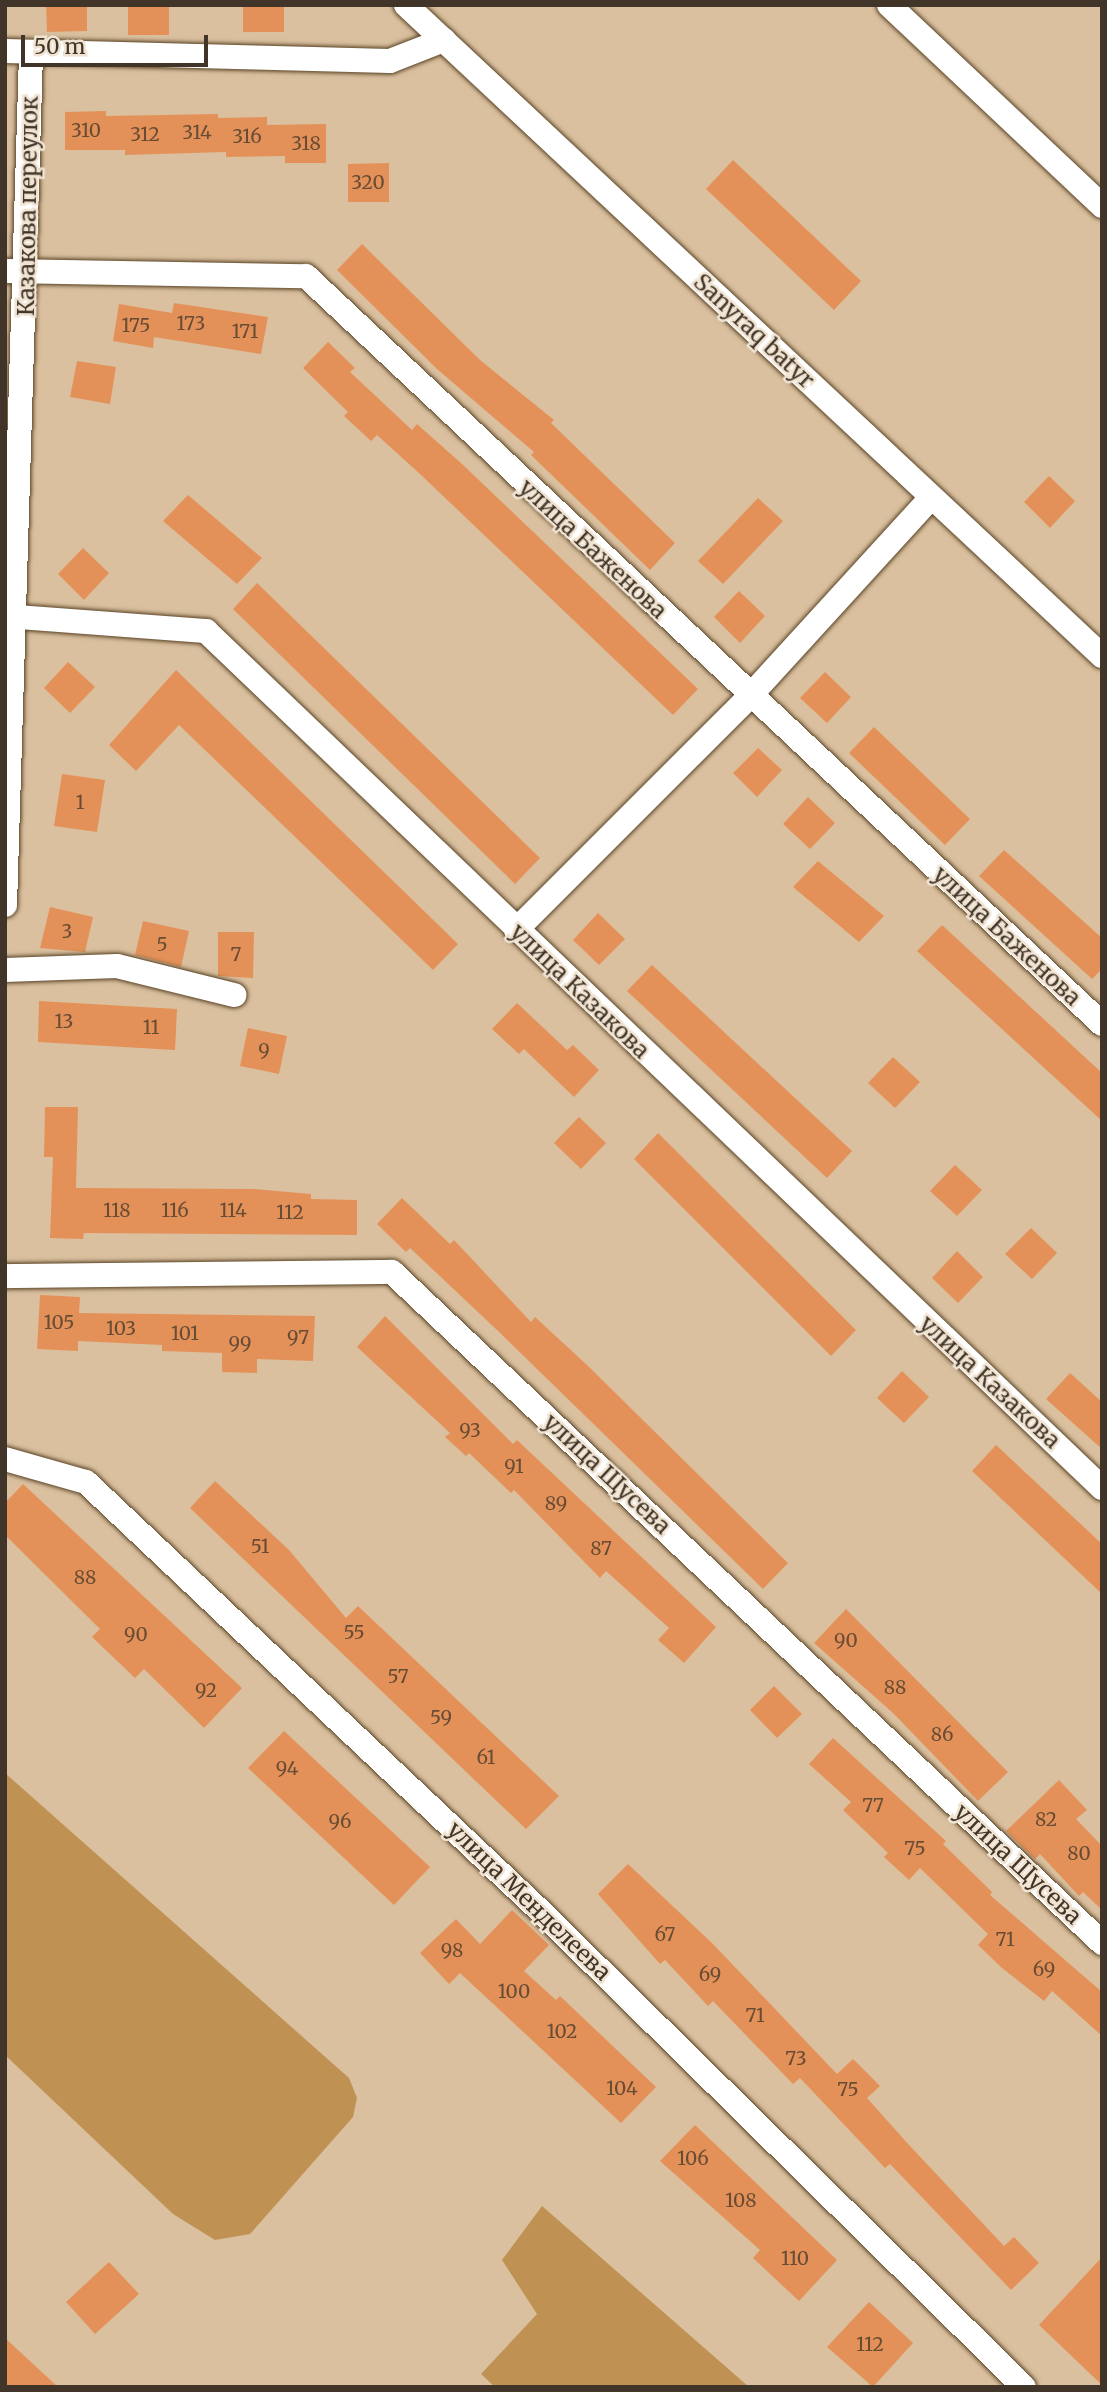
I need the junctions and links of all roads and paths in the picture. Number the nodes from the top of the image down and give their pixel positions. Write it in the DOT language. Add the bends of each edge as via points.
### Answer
graph roads {
  1 [pos="406,5"];
  2 [pos="889,5"];
  3 [pos="444,40"];
  4 [pos="5,51"];
  5 [pos="31,52"];
  6 [pos="1102,206"];
  7 [pos="16,271"];
  8 [pos="931,498"];
  9 [pos="10,616"];
  10 [pos="1102,656"];
  11 [pos="749,697"];
  12 [pos="5,905"];
  13 [pos="516,930"];
  14 [pos="5,970"];
  15 [pos="234,995"];
  16 [pos="1102,1024"];
  17 [pos="5,1276"];
  18 [pos="5,1459"];
  19 [pos="1102,1488"];
  20 [pos="1102,1943"];
  21 [pos="1024,2387"];
  1 -- 3 [label="street, Sanyraq batyr"];
  2 -- 6 [label="street"];
  3 -- 5 [label="street" via="390,61"];
  3 -- 8 [label="street, Sanyraq batyr"];
  4 -- 5 [label="street"];
  5 -- 7 [label="street, Казакова переулок"];
  7 -- 9 [label="street, Казакова переулок"];
  7 -- 11 [label="street, улица Баженова" via="306,276"];
  8 -- 10 [label="street, Sanyraq batyr"];
  8 -- 11 [label="street"];
  9 -- 12 [label="street, Казакова переулок"];
  9 -- 13 [label="street, улица Казакова" via="206,631"];
  11 -- 13 [label="street"];
  11 -- 16 [label="street, улица Баженова"];
  13 -- 19 [label="street, улица Казакова"];
  14 -- 15 [label="street" via="117,967"];
  17 -- 20 [label="street, улица Щусева" via="392,1272"];
  18 -- 21 [label="street, улица Менделеева" via="86,1482 534,1905"];
}
